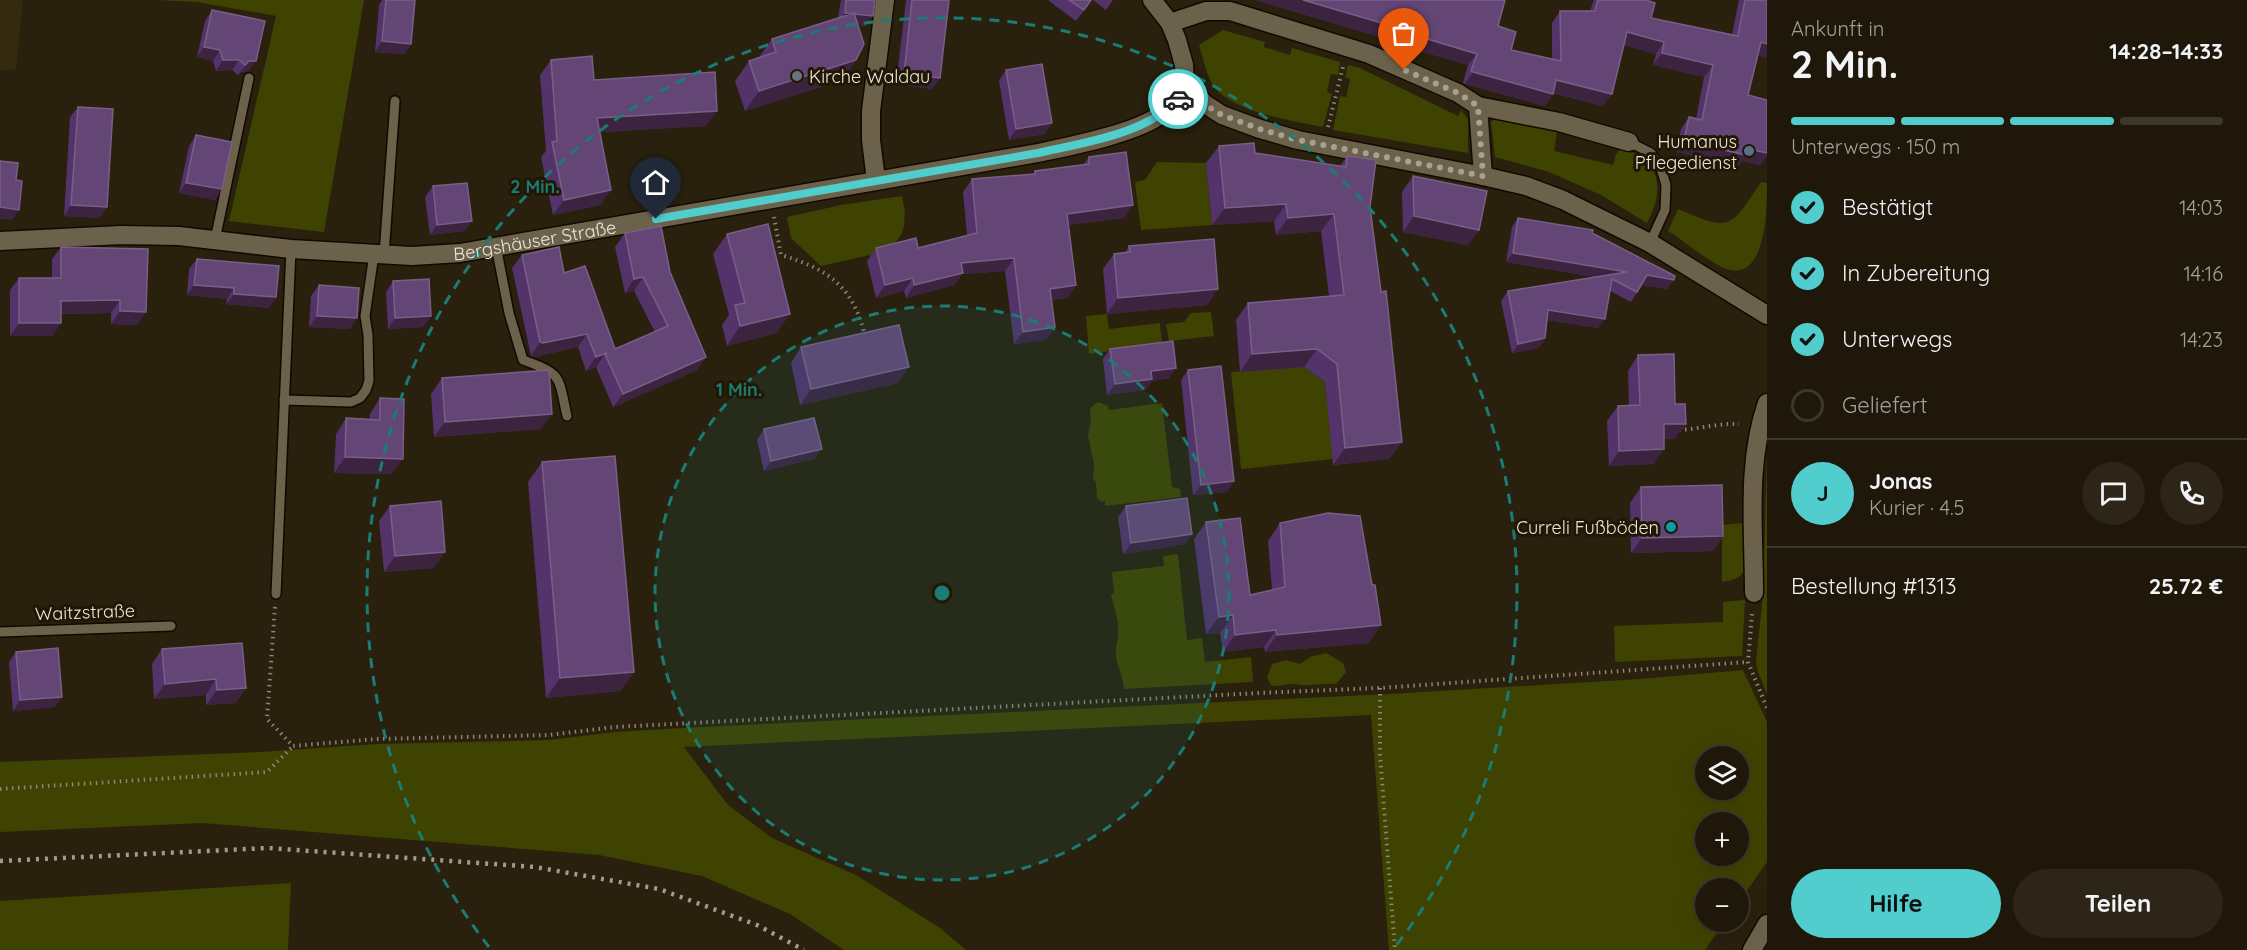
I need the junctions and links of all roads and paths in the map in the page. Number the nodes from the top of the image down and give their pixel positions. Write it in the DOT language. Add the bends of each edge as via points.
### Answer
graph roads {
  1 [pos="885,0"];
  2 [pos="1152,0"];
  3 [pos="1170,23"];
  4 [pos="1347,47"];
  5 [pos="249,78"];
  6 [pos="1185,83"];
  7 [pos="395,101"];
  8 [pos="1478,106"];
  9 [pos="1629,142"];
  10 [pos="1324,145"];
  11 [pos="1483,176"];
  12 [pos="876,180"];
  13 [pos="777,234"];
  14 [pos="215,240"];
  15 [pos="0,241"];
  16 [pos="1650,243"];
  17 [pos="496,246"];
  18 [pos="291,249"];
  19 [pos="379,254"];
  20 [pos="1767,315"];
  21 [pos="867,346"];
  22 [pos="284,400"];
  23 [pos="1767,403"];
  24 [pos="567,416"];
  25 [pos="1760,426"];
  26 [pos="1675,430"];
  27 [pos="1754,593"];
  28 [pos="276,594"];
  29 [pos="171,626"];
  30 [pos="0,632"];
  31 [pos="1748,662"];
  32 [pos="1380,688"];
  33 [pos="1767,708"];
  34 [pos="293,746"];
  35 [pos="0,789"];
  36 [pos="1767,924"];
  37 [pos="1395,950"];
  38 [pos="1752,950"];
  1 -- 12 [label="street" via="871,111"];
  2 -- 3 [label="street"];
  3 -- 4 [label="street" via="1206,11 1230,11"];
  3 -- 6 [label="street" via="1184,64"];
  4 -- 8 [label="street" via="1458,93"];
  4 -- 10 [label="path"];
  5 -- 14 [label="lane"];
  6 -- 10 [label="street" via="1205,105 1222,115"];
  6 -- 12 [label="street, Bergshäuser Straße" via="1177,100 1162,114 1092,140"];
  7 -- 19 [label="lane"];
  8 -- 9 [label="street" via="1559,122"];
  8 -- 11 [label="street"];
  9 -- 16 [label="lane" via="1651,153 1666,185 1665,210"];
  10 -- 11 [label="street"];
  11 -- 16 [label="street" via="1563,200"];
  12 -- 17 [label="street, Bergshäuser Straße"];
  13 -- 21 [label="path" via="781,255 807,263 831,277 850,296"];
  14 -- 15 [label="street, Bergshäuser Straße" via="121,235"];
  14 -- 18 [label="street, Bergshäuser Straße"];
  16 -- 20 [label="street"];
  17 -- 19 [label="street, Bergshäuser Straße" via="460,253"];
  17 -- 24 [label="lane" via="509,314 523,360 550,369 559,380"];
  18 -- 19 [label="street, Bergshäuser Straße"];
  18 -- 22 [label="lane"];
  19 -- 22 [label="lane" via="364,316 368,335 366,390 351,402"];
  22 -- 28 [label="lane"];
  23 -- 25 [label="street"];
  25 -- 26 [label="path" via="1724,423"];
  25 -- 27 [label="street" via="1753,462"];
  27 -- 31 [label="path"];
  28 -- 34 [label="path" via="267,719"];
  29 -- 30 [label="lane, Waitzstraße"];
  31 -- 32 [label="path"];
  31 -- 33 [label="path"];
  32 -- 34 [label="path"];
  32 -- 37 [label="path" via="1380,755"];
  34 -- 35 [label="path" via="267,772"];
  36 -- 38 [label="street"];
}
